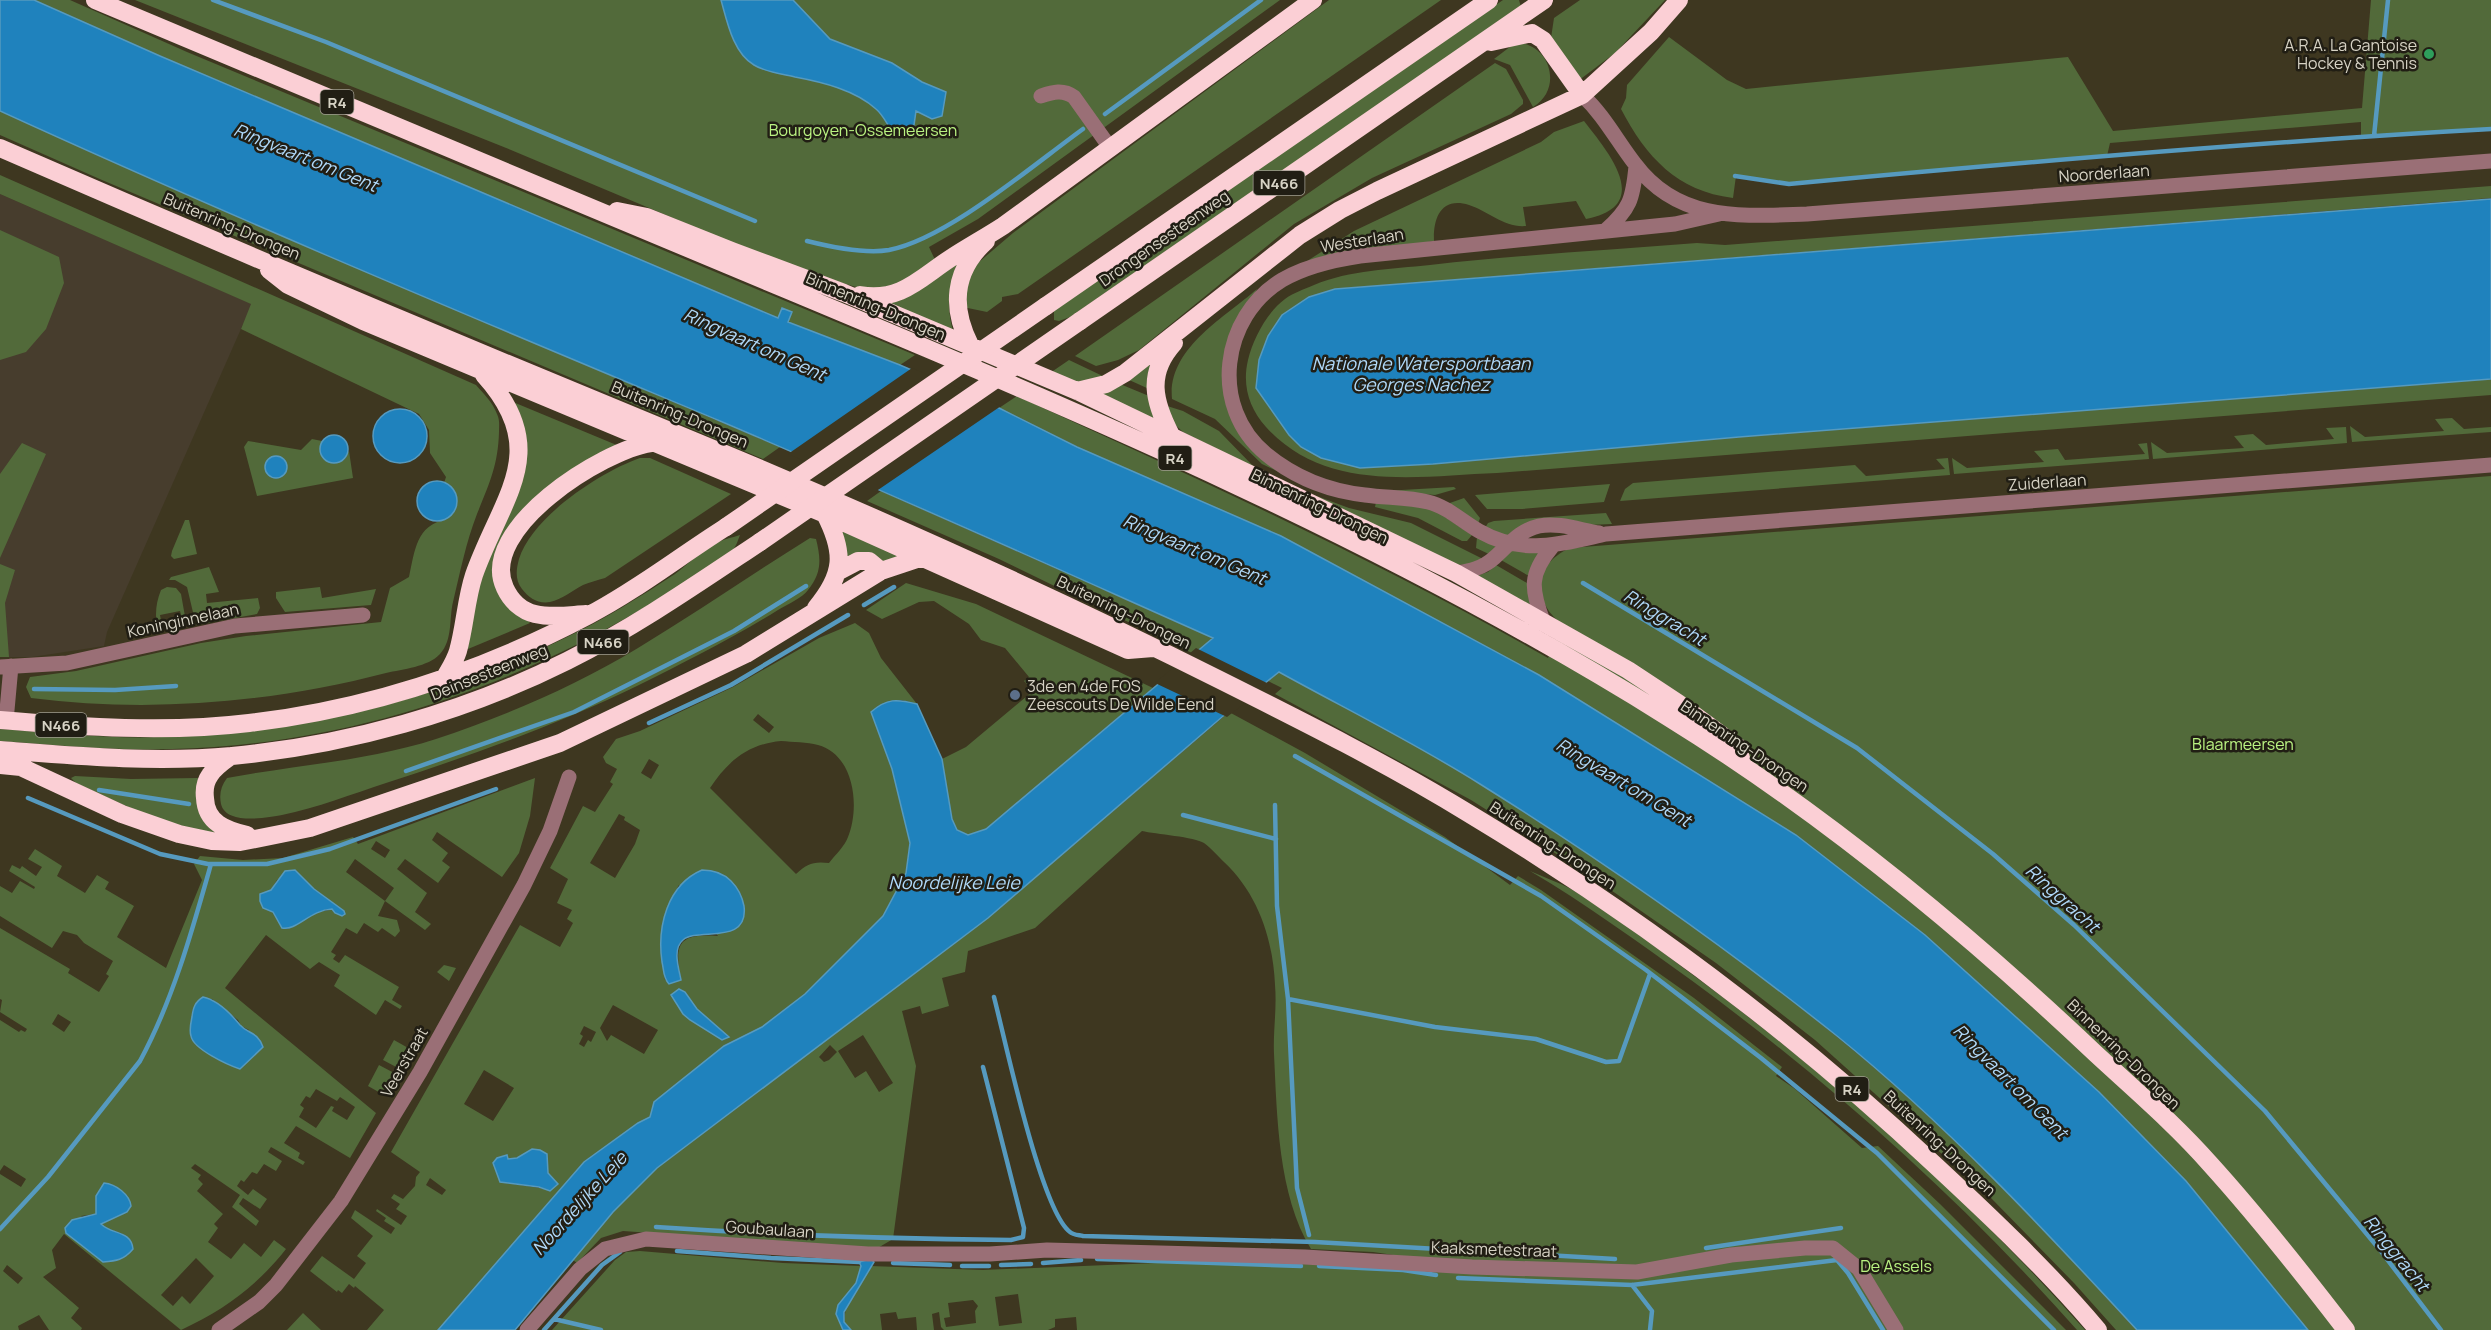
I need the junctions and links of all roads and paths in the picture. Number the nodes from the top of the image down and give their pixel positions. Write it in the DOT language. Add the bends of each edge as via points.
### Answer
graph roads {
  1 [pos="95,0"];
  2 [pos="1313,0"];
  3 [pos="1489,0"];
  4 [pos="1544,0"];
  5 [pos="1679,0"];
  6 [pos="1473,6"];
  7 [pos="1478,46"];
  8 [pos="1582,95"];
  9 [pos="1041,96"];
  10 [pos="0,148"];
  11 [pos="1111,149"];
  12 [pos="2491,161"];
  13 [pos="1636,166"];
  14 [pos="580,204"];
  15 [pos="1719,214"];
  16 [pos="1003,226"];
  17 [pos="1601,232"];
  18 [pos="254,257"];
  19 [pos="844,293"];
  20 [pos="1201,315"];
  21 [pos="970,345"];
  22 [pos="481,371"];
  23 [pos="1077,391"];
  24 [pos="893,412"];
  25 [pos="926,427"];
  26 [pos="1171,435"];
  27 [pos="651,443"];
  28 [pos="2491,465"];
  29 [pos="1430,502"];
  30 [pos="825,514"];
  31 [pos="1606,534"];
  32 [pos="1508,544"];
  33 [pos="1552,547"];
  34 [pos="920,558"];
  35 [pos="838,571"];
  36 [pos="881,571"];
  37 [pos="1456,573"];
  38 [pos="813,611"];
  39 [pos="591,614"];
  40 [pos="363,615"];
  41 [pos="1543,621"];
  42 [pos="1156,648"];
  43 [pos="6,667"];
  44 [pos="444,679"];
  45 [pos="3,721"];
  46 [pos="0,750"];
  47 [pos="231,756"];
  48 [pos="0,765"];
  49 [pos="1743,766"];
  50 [pos="569,777"];
  51 [pos="258,838"];
  52 [pos="1047,1250"];
  53 [pos="219,1330"];
  54 [pos="527,1330"];
  55 [pos="1896,1330"];
  56 [pos="2098,1330"];
  57 [pos="2346,1330"];
  1 -- 14 [label="highway, Binnenring-Drongen / R4"];
  2 -- 11 [label="highway"];
  3 -- 6 [label="highway, Drongensesteenweg / N466"];
  4 -- 7 [label="highway, Drongensesteenweg / N466"];
  5 -- 8 [label="highway" via="1651,32"];
  6 -- 24 [label="highway, Drongensesteenweg / N466, bridge"];
  7 -- 8 [label="highway" via="1532,33 1542,39"];
  7 -- 25 [label="highway, Drongensesteenweg / N466, bridge"];
  8 -- 13 [label="street" via="1596,108"];
  8 -- 20 [label="highway" via="1340,210 1300,235"];
  9 -- 11 [label="street" via="1057,91 1074,97"];
  10 -- 18 [label="highway, Buitenring-Drongen / R4"];
  11 -- 16 [label="highway"];
  12 -- 15 [label="street, Noorderlaan" via="1807,214"];
  13 -- 15 [label="street" via="1670,196 1694,209"];
  13 -- 17 [label="street" via="1629,205 1622,216"];
  14 -- 19 [label="highway" via="646,217"];
  14 -- 49 [label="highway, Binnenring-Drongen / R4" via="918,344 1193,465 1328,530 1559,651"];
  15 -- 17 [label="street, Westerlaan" via="1675,224"];
  16 -- 19 [label="highway" via="894,295 876,298"];
  16 -- 21 [label="highway" via="977,249 958,292 958,319"];
  17 -- 29 [label="street, Westerlaan" via="1334,260 1282,280 1250,311 1234,344 1227,375 1234,408 1251,439 1279,463 1325,486 1346,493"];
  18 -- 22 [label="highway" via="288,285"];
  18 -- 42 [label="highway, Buitenring-Drongen / R4" via="712,448 968,559"];
  19 -- 21 [label="highway"];
  20 -- 23 [label="highway" via="1118,378"];
  20 -- 26 [label="highway" via="1171,346 1157,370 1156,401"];
  21 -- 23 [label="highway"];
  22 -- 27 [label="highway"];
  22 -- 44 [label="highway" via="510,410 519,440 519,461 474,575 457,653"];
  23 -- 26 [label="highway"];
  24 -- 39 [label="highway, Deinsesteenweg / N466, bridge" via="625,595"];
  25 -- 47 [label="highway, Deinsesteenweg / N466, bridge" via="672,601 566,662 432,716 345,739"];
  26 -- 37 [label="highway"];
  27 -- 30 [label="highway"];
  27 -- 39 [label="highway" via="611,456 551,494 524,519 503,559 503,585 519,607 550,616"];
  28 -- 31 [label="street, Zuiderlaan"];
  29 -- 32 [label="street, Zuiderlaan"];
  30 -- 34 [label="highway"];
  30 -- 35 [label="highway" via="838,544"];
  31 -- 32 [label="street, Zuiderlaan" via="1540,526"];
  31 -- 33 [label="street, Zuiderlaan"];
  32 -- 33 [label="street, Zuiderlaan"];
  32 -- 37 [label="street, Zuiderlaan" via="1481,567"];
  33 -- 41 [label="street" via="1533,582 1534,598"];
  34 -- 36 [label="highway"];
  34 -- 42 [label="highway" via="1128,650"];
  35 -- 36 [label="highway" via="858,561 868,561"];
  35 -- 38 [label="highway" via="828,594"];
  36 -- 38 [label="highway"];
  37 -- 41 [label="highway"];
  38 -- 51 [label="highway" via="746,654 560,743 310,828"];
  39 -- 44 [label="highway, Deinsesteenweg / N466" via="505,656"];
  40 -- 43 [label="street, Koninginnelaan" via="235,626 67,663"];
  41 -- 49 [label="highway" via="1678,703 1738,747"];
  42 -- 56 [label="highway, Buitenring-Drongen / R4" via="1463,809 1697,964 1884,1117 2067,1293"];
  43 -- 45 [label="street, Koninginnelaan"];
  44 -- 45 [label="highway, Deinsesteenweg / N466" via="350,706 249,723 117,728"];
  46 -- 47 [label="highway, Deinsesteenweg / N466" via="116,758"];
  47 -- 51 [label="highway" via="209,776 204,788 209,815 227,830"];
  48 -- 51 [label="highway" via="21,767 149,825 179,834 212,841"];
  49 -- 57 [label="highway, Binnenring-Drongen / R4" via="1889,873 2022,983 2209,1161"];
  50 -- 53 [label="street, Veerstraat" via="550,831 524,885 420,1072 341,1200 276,1286"];
  52 -- 54 [label="street, Goubaulaan" via="868,1254 646,1239 605,1249 580,1269"];
  52 -- 55 [label="street, Kaaksmetestraat" via="1637,1272 1731,1255 1833,1248 1859,1269"];
}
